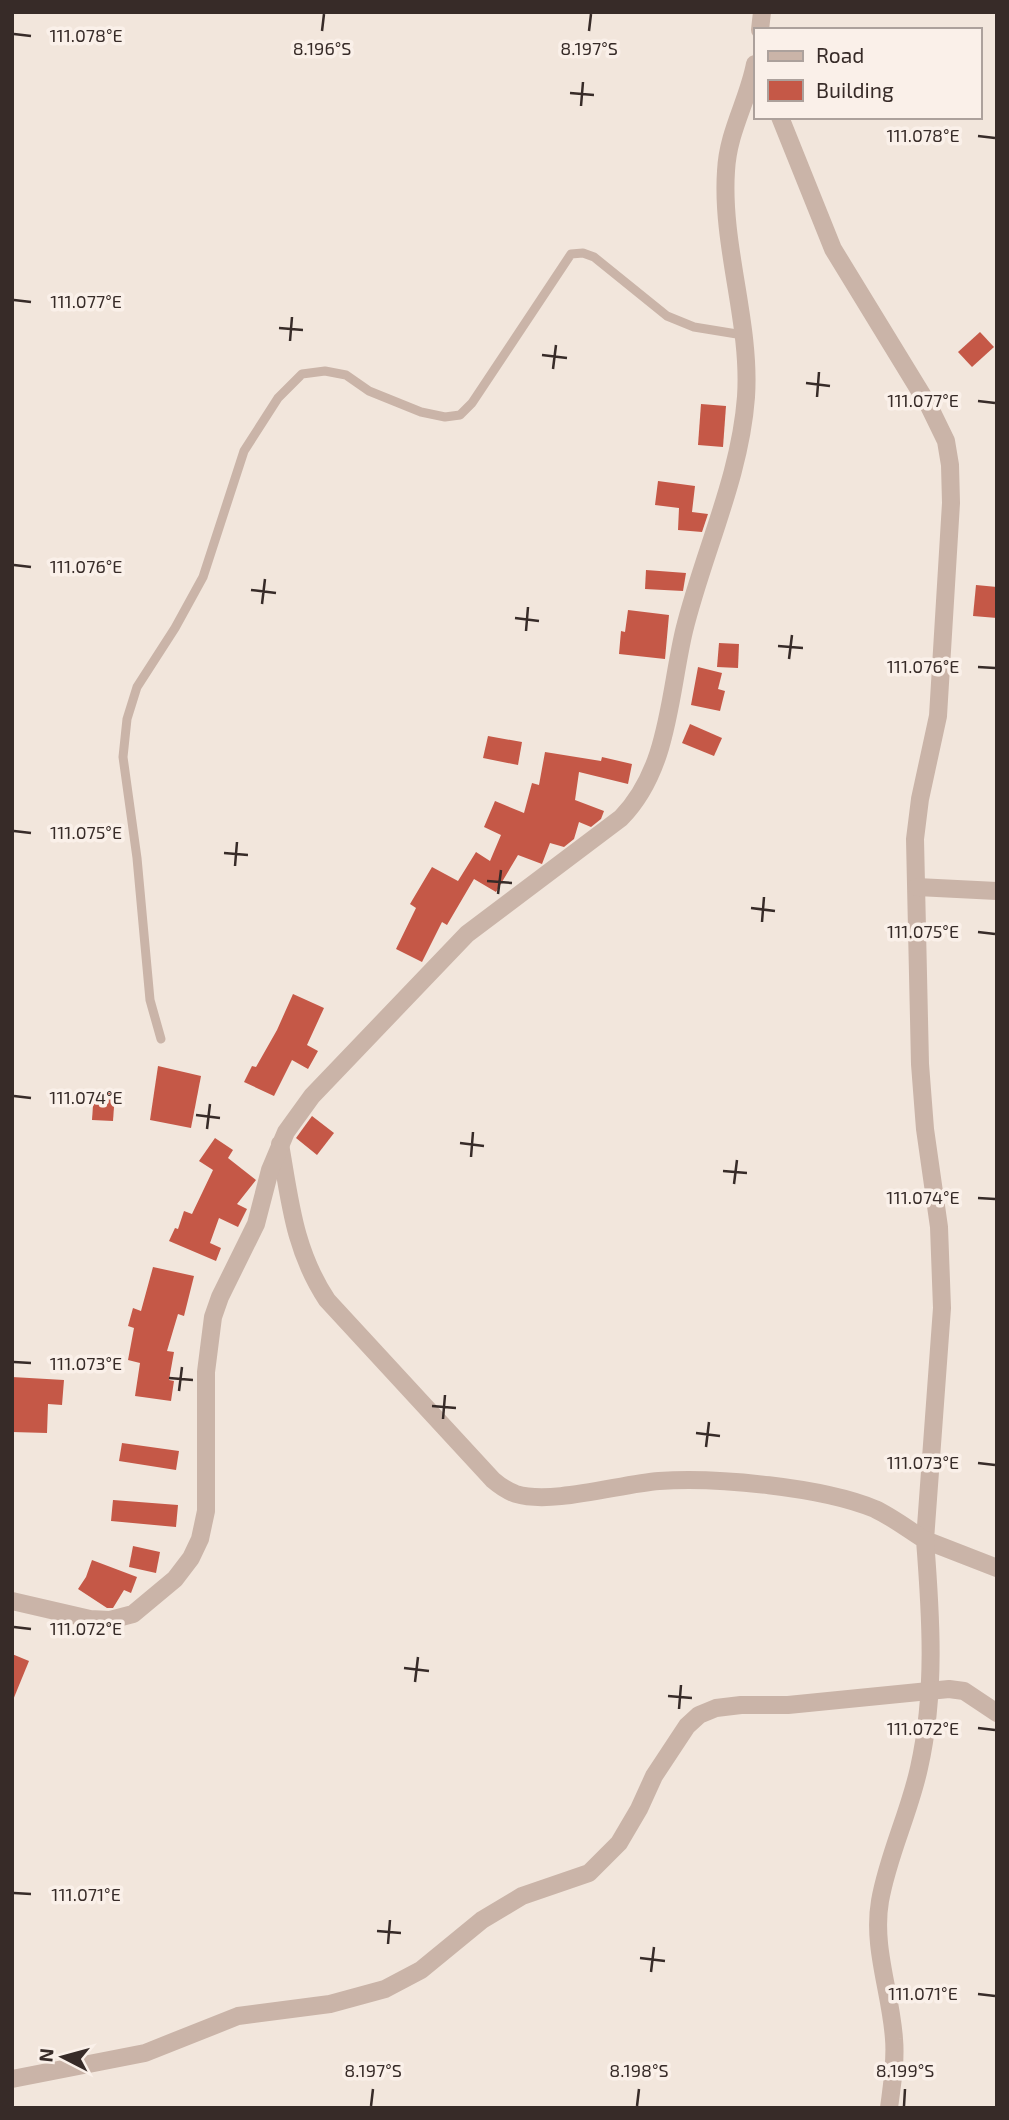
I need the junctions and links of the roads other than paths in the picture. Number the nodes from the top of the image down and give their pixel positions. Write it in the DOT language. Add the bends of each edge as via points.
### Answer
graph roads {
  1 [pos="754,70"];
  2 [pos="781,119"];
  3 [pos="743,335"];
  4 [pos="917,887"];
  5 [pos="997,891"];
  6 [pos="160,1039"];
  7 [pos="280,1144"];
  8 [pos="925,1540"];
  9 [pos="997,1568"];
  10 [pos="12,1601"];
  11 [pos="929,1690"];
  12 [pos="997,1713"];
  13 [pos="12,2079"];
  14 [pos="890,2108"];
  1 -- 3 [label="street" via="732,131 726,172"];
  2 -- 4 [label="street" via="833,249 946,441 951,503 941,674 938,716 915,839"];
  3 -- 6 [label="lane" via="694,327 667,316 594,257 571,254 460,415 421,412 369,391 346,375 325,371 302,374 278,398 244,451 203,577 137,687 127,719 124,757 150,1000"];
  3 -- 7 [label="street" via="746,394 738,450 684,631 657,760 635,803 467,934 312,1096"];
  4 -- 5 [label="street"];
  4 -- 8 [label="street" via="920,1064 939,1227 942,1308"];
  7 -- 8 [label="street" via="298,1241 317,1285 503,1488 515,1494 549,1497 657,1481 793,1489 877,1510"];
  7 -- 10 [label="street" via="256,1224 213,1317 206,1372 206,1511 191,1558 148,1604 123,1618 90,1619"];
  8 -- 9 [label="street"];
  8 -- 11 [label="street" via="932,1625"];
  11 -- 12 [label="street" via="964,1691"];
  11 -- 13 [label="street" via="707,1711 687,1726 619,1843 589,1873 522,1896 386,1989 330,2004 238,2016 145,2053"];
  11 -- 14 [label="street" via="925,1739 912,1800 893,1846 880,1902 878,1932 894,2040"];
}
